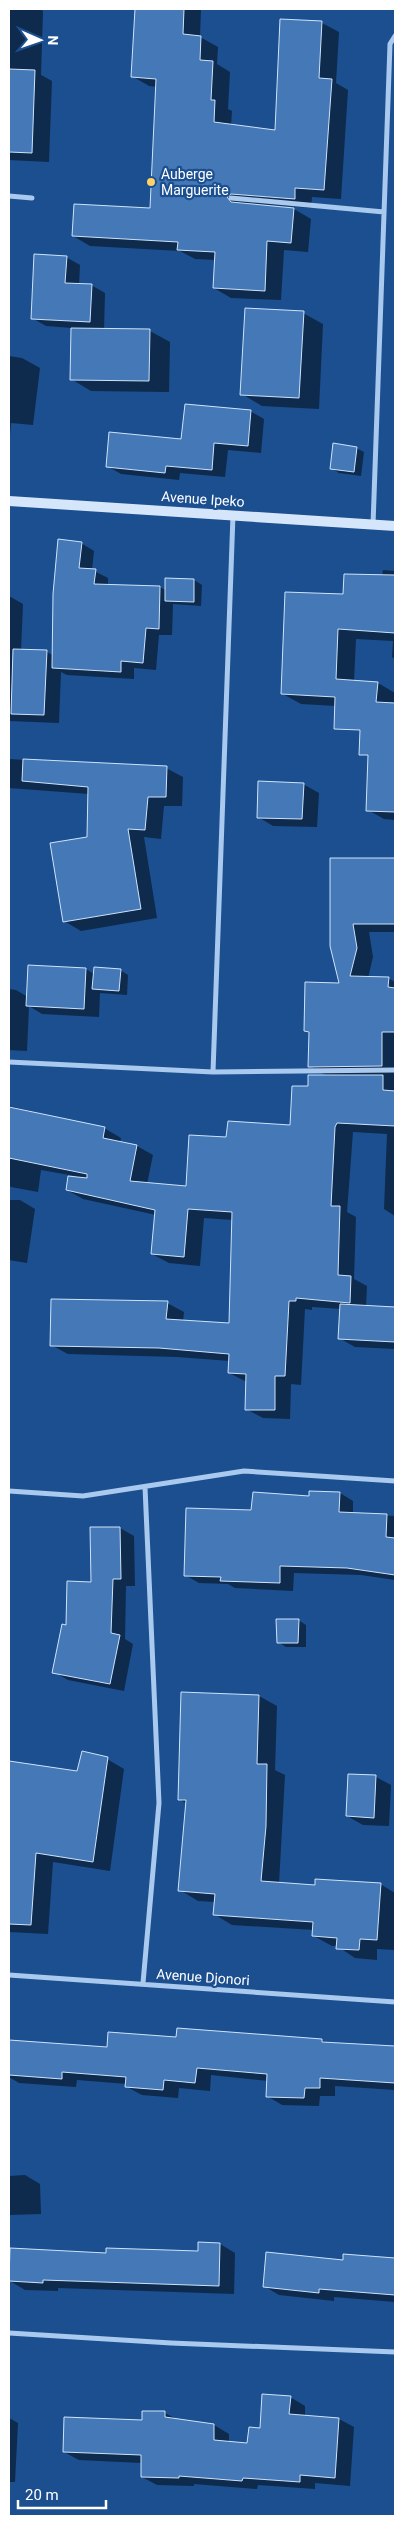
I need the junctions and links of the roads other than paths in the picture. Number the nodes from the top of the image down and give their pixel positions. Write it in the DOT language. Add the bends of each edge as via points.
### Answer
graph roads {
  1 [pos="395,36"];
  2 [pos="9,196"];
  3 [pos="32,198"];
  4 [pos="231,198"];
  5 [pos="384,212"];
  6 [pos="9,501"];
  7 [pos="233,514"];
  8 [pos="373,525"];
  9 [pos="395,526"];
  10 [pos="9,1062"];
  11 [pos="395,1070"];
  12 [pos="213,1072"];
  13 [pos="395,1481"];
  14 [pos="145,1487"];
  15 [pos="9,1491"];
  16 [pos="9,1975"];
  17 [pos="143,1983"];
  18 [pos="395,2002"];
  19 [pos="9,2333"];
  20 [pos="395,2352"];
  1 -- 5 [label="street" via="390,44"];
  2 -- 3 [label="street"];
  4 -- 5 [label="street"];
  5 -- 8 [label="street"];
  6 -- 7 [label="street, Avenue Ipeko"];
  7 -- 8 [label="street, Avenue Ipeko"];
  7 -- 12 [label="street"];
  8 -- 9 [label="street, Avenue Ipeko"];
  10 -- 12 [label="street"];
  11 -- 12 [label="street"];
  13 -- 14 [label="street" via="244,1471"];
  14 -- 15 [label="street" via="83,1496"];
  14 -- 17 [label="street" via="159,1803"];
  16 -- 17 [label="street, Avenue Djonori"];
  17 -- 18 [label="street, Avenue Djonori"];
  19 -- 20 [label="street"];
}
